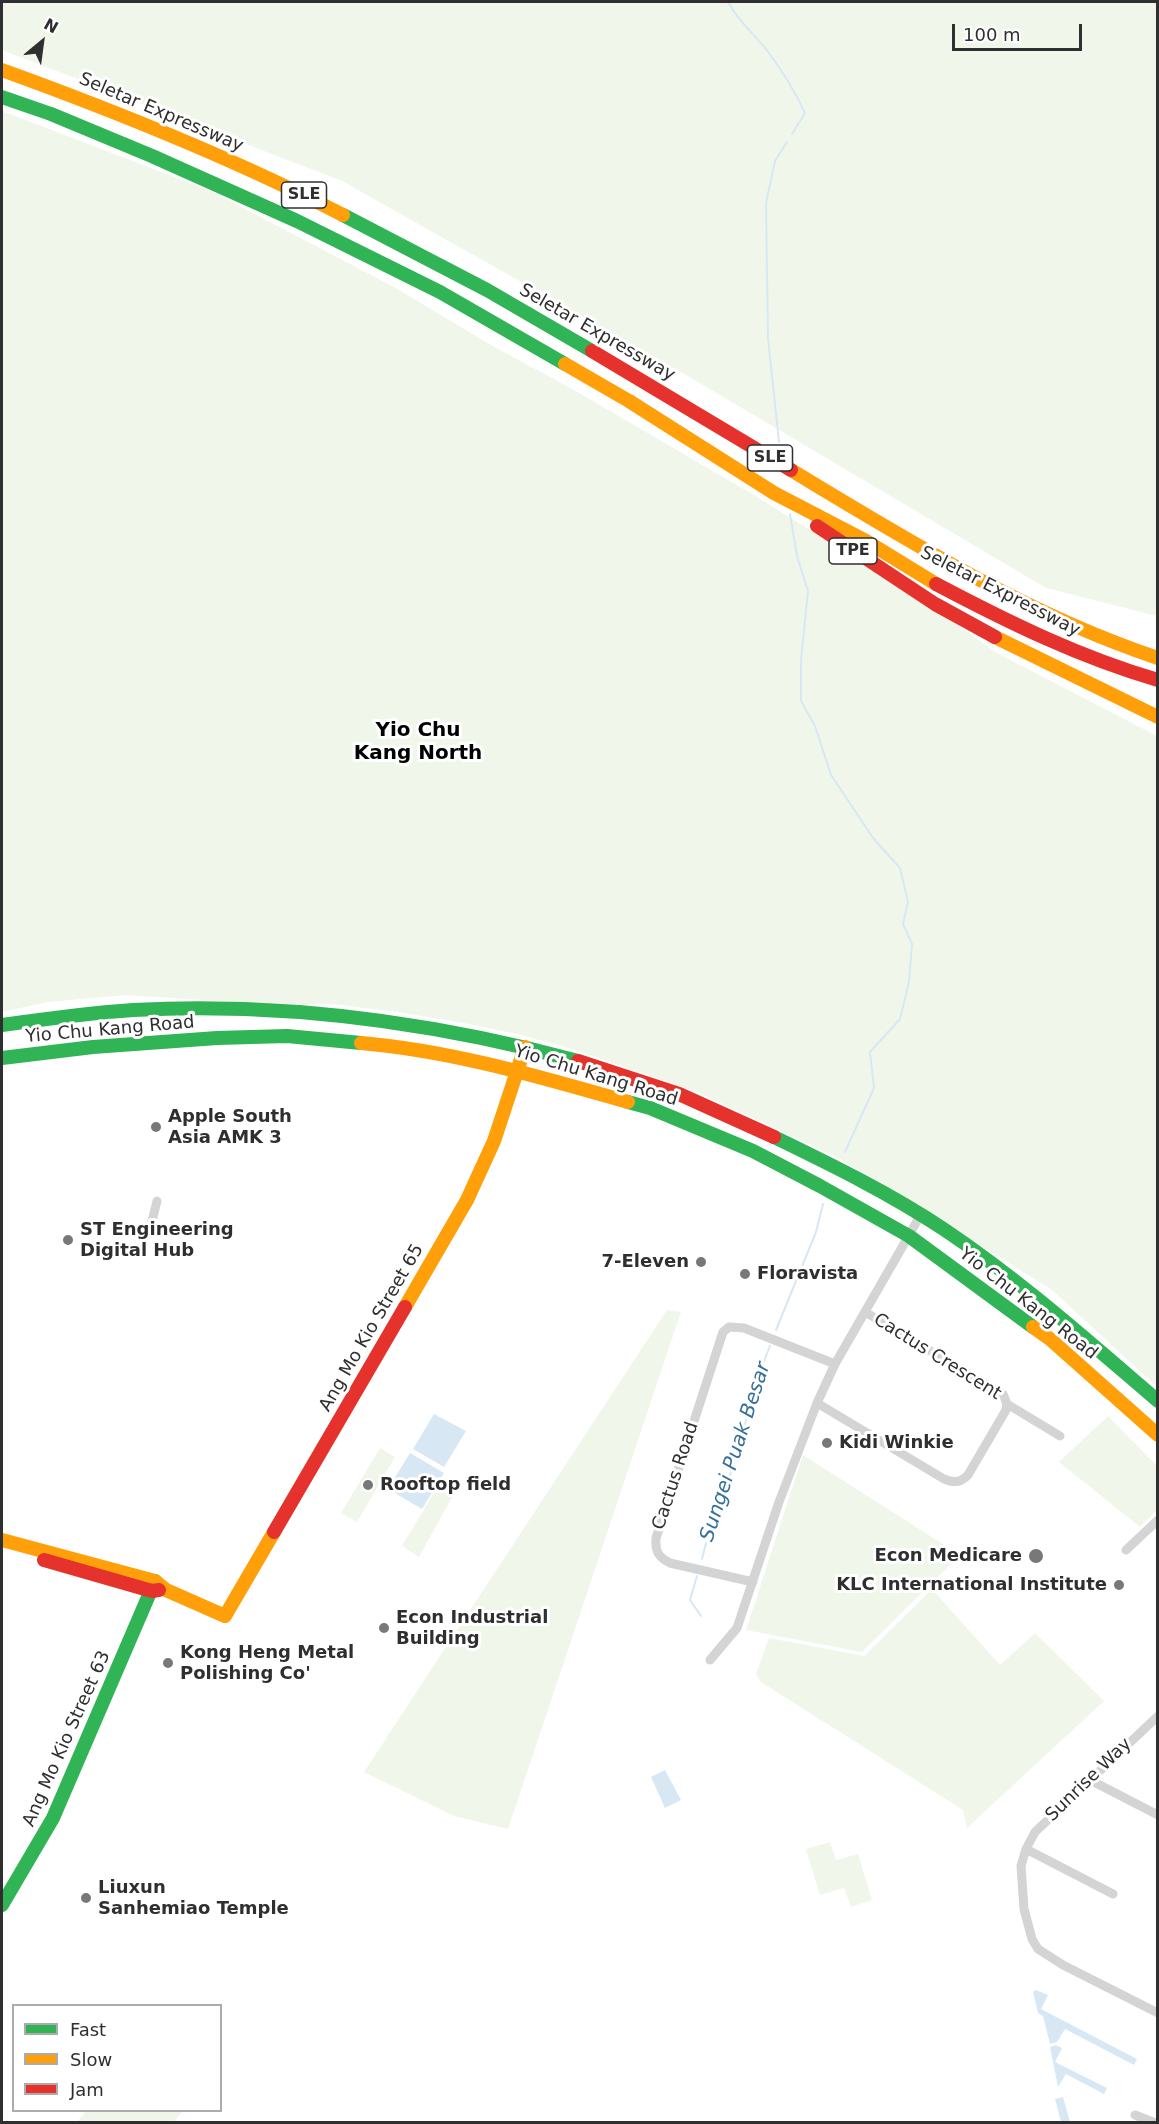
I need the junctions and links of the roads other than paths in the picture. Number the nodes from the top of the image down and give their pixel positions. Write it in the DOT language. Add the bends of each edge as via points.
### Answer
graph roads {
  1 [pos="2,70"];
  2 [pos="2,97"];
  3 [pos="774,493"];
  4 [pos="1158,658"];
  5 [pos="1158,680"];
  6 [pos="1158,717"];
  7 [pos="2,1025"];
  8 [pos="525,1047"];
  9 [pos="2,1058"];
  10 [pos="518,1070"];
  11 [pos="157,1201"];
  12 [pos="921,1216"];
  13 [pos="152,1221"];
  14 [pos="909,1236"];
  15 [pos="865,1312"];
  16 [pos="835,1364"];
  17 [pos="1157,1401"];
  18 [pos="817,1403"];
  19 [pos="1007,1404"];
  20 [pos="1146,1424"];
  21 [pos="1158,1435"];
  22 [pos="1060,1436"];
  23 [pos="1158,1520"];
  24 [pos="2,1540"];
  25 [pos="2,1549"];
  26 [pos="1126,1550"];
  27 [pos="753,1582"];
  28 [pos="158,1587"];
  29 [pos="710,1660"];
  30 [pos="1158,1716"];
  31 [pos="1090,1780"];
  32 [pos="1158,1815"];
  33 [pos="1026,1849"];
  34 [pos="1113,1894"];
  35 [pos="2,1905"];
  36 [pos="1158,2013"];
  37 [pos="1135,2115"];
  38 [pos="1153,2122"];
  1 -- 4 [label="main road, Seletar Expressway / SLE" via="65,92 311,198 568,336 1037,612"];
  2 -- 3 [label="main road, Seletar Expressway / SLE" via="162,160 440,292 612,391"];
  3 -- 5 [label="main road, Seletar Expressway / SLE" via="1029,632 1113,667"];
  3 -- 6 [label="main road, TPE" via="936,604"];
  7 -- 8 [label="main road, Yio Chu Kang Road" via="133,1011 306,1012 414,1024"];
  8 -- 10 [label="main road, Ang Mo Kio Street 65"];
  8 -- 12 [label="main road, Yio Chu Kang Road" via="658,1086 742,1121"];
  9 -- 10 [label="main road, Yio Chu Kang Road" via="93,1047 287,1036 395,1046"];
  10 -- 14 [label="main road, Yio Chu Kang Road" via="650,1108 753,1151"];
  10 -- 28 [label="main road, Ang Mo Kio Street 65" via="494,1141 466,1200 225,1616"];
  11 -- 13 [label="street"];
  12 -- 14 [label="street"];
  12 -- 17 [label="main road, Yio Chu Kang Road" via="1044,1303"];
  14 -- 15 [label="street"];
  14 -- 20 [label="main road, Yio Chu Kang Road" via="1050,1339"];
  15 -- 16 [label="street"];
  15 -- 19 [label="street, Cactus Crescent" via="1004,1394"];
  16 -- 18 [label="street"];
  16 -- 27 [label="street, Cactus Road" via="744,1328 723,1332 656,1547 660,1557 670,1563"];
  17 -- 20 [label="main road" via="1148,1401 1142,1407"];
  18 -- 19 [label="street, Cactus Crescent" via="952,1482 968,1475"];
  18 -- 27 [label="street"];
  19 -- 22 [label="street, Cactus Crescent"];
  20 -- 21 [label="main road, Yio Chu Kang Road"];
  23 -- 26 [label="street"];
  24 -- 28 [label="main road"];
  25 -- 28 [label="main road"];
  27 -- 29 [label="street" via="737,1628"];
  28 -- 35 [label="main road, Ang Mo Kio Street 63" via="53,1818"];
  30 -- 31 [label="street, Sunrise Way"];
  31 -- 32 [label="street"];
  31 -- 33 [label="street, Sunrise Way" via="1035,1832"];
  33 -- 34 [label="street"];
  33 -- 36 [label="street" via="1021,1866 1024,1909 1038,1949"];
  37 -- 38 [label="street"];
}
